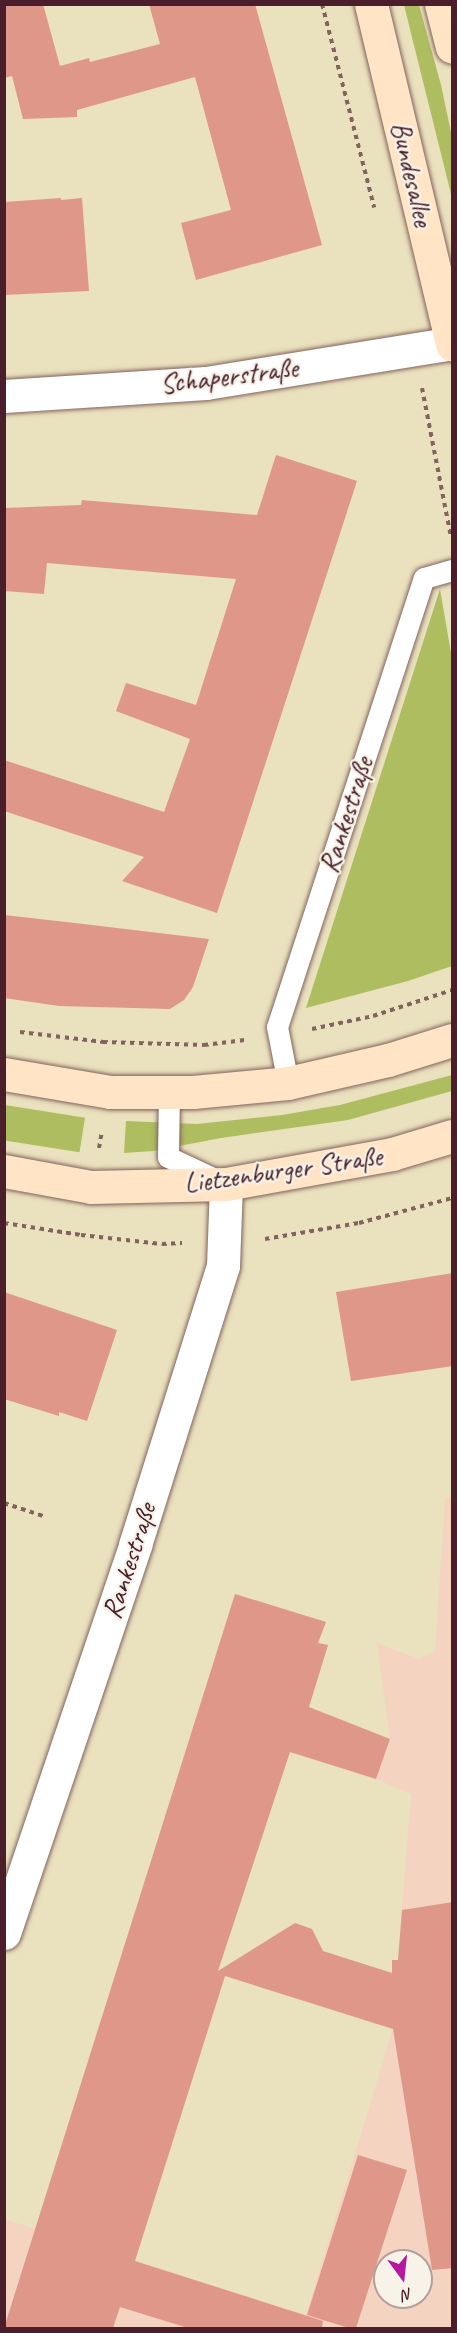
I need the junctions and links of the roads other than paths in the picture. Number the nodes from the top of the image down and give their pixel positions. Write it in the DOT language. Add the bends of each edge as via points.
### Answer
graph roads {
  1 [pos="371,4"];
  2 [pos="441,4"];
  3 [pos="453,47"];
  4 [pos="452,344"];
  5 [pos="4,396"];
  6 [pos="453,570"];
  7 [pos="453,1040"];
  8 [pos="4,1074"];
  9 [pos="288,1083"];
  10 [pos="169,1092"];
  11 [pos="453,1136"];
  12 [pos="4,1171"];
  13 [pos="226,1184"];
  14 [pos="13,1879"];
  15 [pos="4,1933"];
  1 -- 4 [label="main road, Bundesallee"];
  2 -- 3 [label="main road"];
  4 -- 5 [label="street, Schaperstraße" via="206,382"];
  6 -- 9 [label="lane, Rankestraße" via="424,578 277,1028"];
  7 -- 9 [label="main road"];
  8 -- 10 [label="main road" via="110,1092"];
  9 -- 10 [label="main road"];
  10 -- 13 [label="lane" via="168,1157"];
  11 -- 13 [label="main road, Lietzenburger Straße" via="392,1154"];
  12 -- 13 [label="main road, Lietzenburger Straße" via="91,1187"];
  13 -- 14 [label="street, Rankestraße" via="223,1266 145,1515"];
  14 -- 15 [label="street, Rankestraße"];
}
